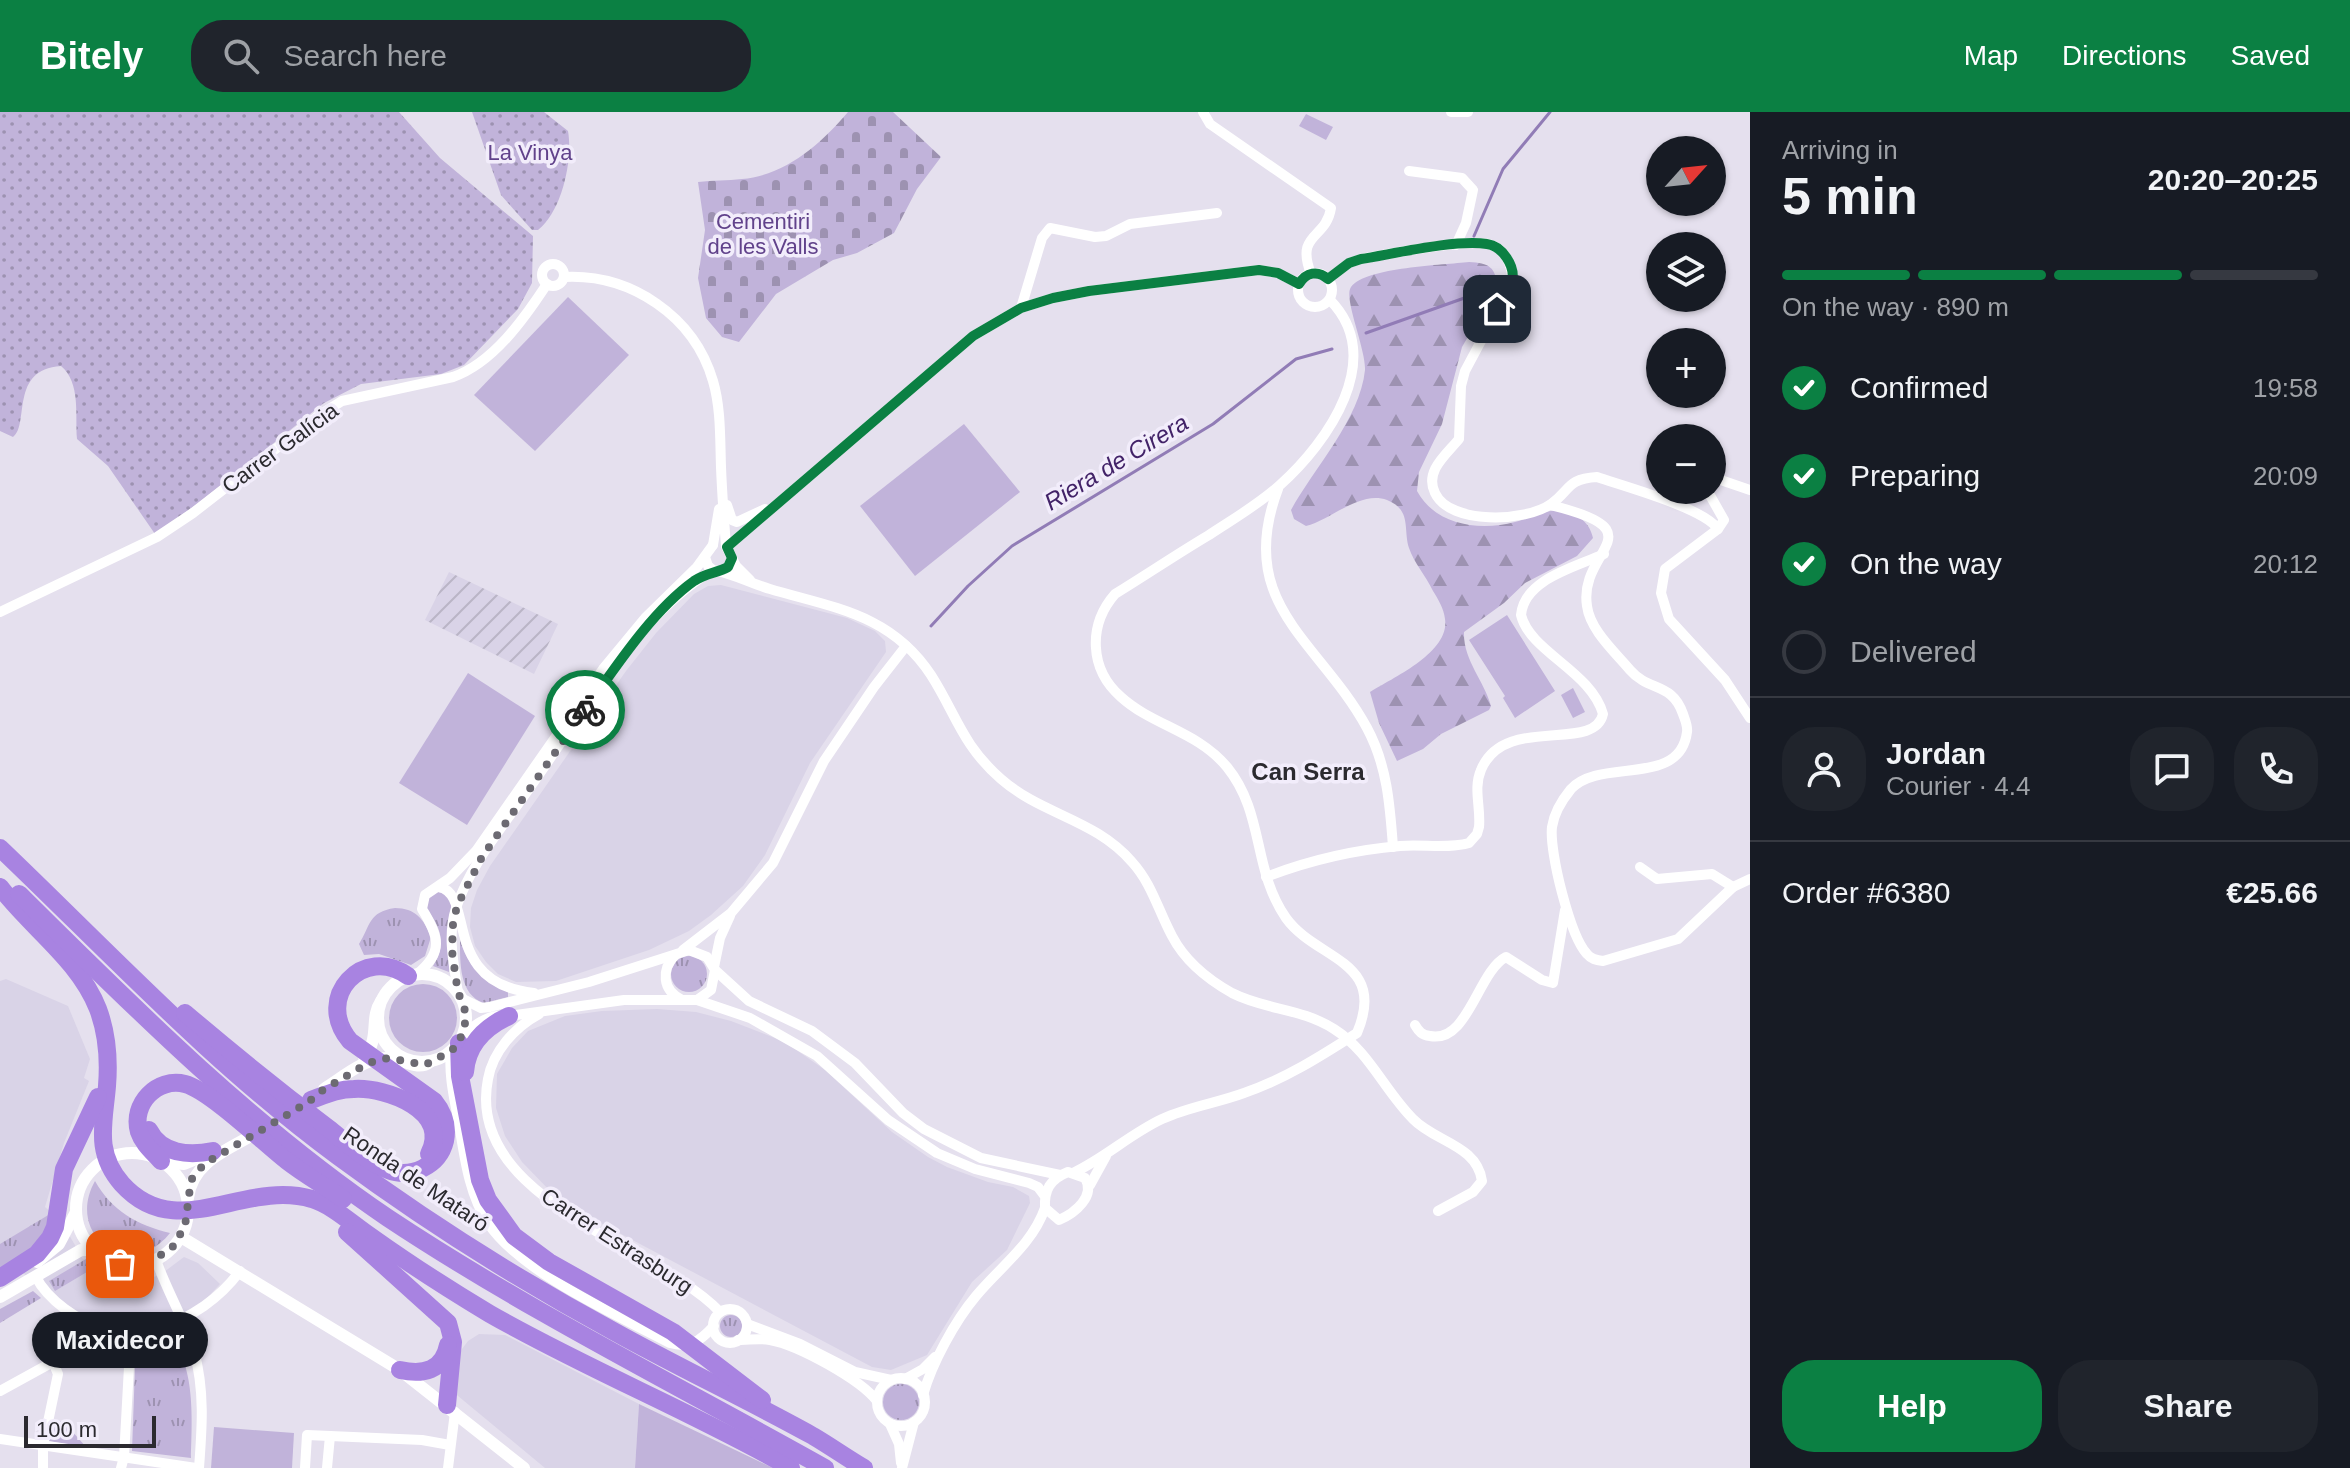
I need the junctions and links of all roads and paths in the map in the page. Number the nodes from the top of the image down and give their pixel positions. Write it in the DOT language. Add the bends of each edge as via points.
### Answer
graph roads {
  1 [pos="1203,112"];
  2 [pos="1451,112"];
  3 [pos="1468,112"];
  4 [pos="1409,171"];
  5 [pos="1217,213"];
  6 [pos="1456,245"];
  7 [pos="1311,274"];
  8 [pos="565,277"];
  9 [pos="1328,279"];
  10 [pos="547,284"];
  11 [pos="1299,284"];
  12 [pos="1330,300"];
  13 [pos="1021,308"];
  14 [pos="1726,482"];
  15 [pos="722,487"];
  16 [pos="1278,487"];
  17 [pos="1750,490"];
  18 [pos="788,495"];
  19 [pos="1715,504"];
  20 [pos="1550,505"];
  21 [pos="1718,529"];
  22 [pos="713,545"];
  23 [pos="728,551"];
  24 [pos="1604,554"];
  25 [pos="705,557"];
  26 [pos="716,571"];
  27 [pos="758,586"];
  28 [pos="0,612"];
  29 [pos="906,646"];
  30 [pos="1750,718"];
  31 [pos="1393,847"];
  32 [pos="7,855"];
  33 [pos="1640,867"];
  34 [pos="0,876"];
  35 [pos="1266,877"];
  36 [pos="1750,879"];
  37 [pos="0,887"];
  38 [pos="439,887"];
  39 [pos="1733,887"];
  40 [pos="1566,904"];
  41 [pos="457,906"];
  42 [pos="731,913"];
  43 [pos="679,952"];
  44 [pos="714,969"];
  45 [pos="413,975"];
  46 [pos="544,994"];
  47 [pos="460,995"];
  48 [pos="684,1000"];
  49 [pos="697,1000"];
  50 [pos="381,1001"];
  51 [pos="548,1009"];
  52 [pos="509,1016"];
  53 [pos="1415,1025"];
  54 [pos="1347,1039"];
  55 [pos="458,1043"];
  56 [pos="430,1062"];
  57 [pos="350,1070"];
  58 [pos="106,1075"];
  59 [pos="465,1090"];
  60 [pos="280,1091"];
  61 [pos="307,1100"];
  62 [pos="224,1110"];
  63 [pos="245,1136"];
  64 [pos="213,1151"];
  65 [pos="1107,1154"];
  66 [pos="161,1162"];
  67 [pos="1073,1173"];
  68 [pos="1060,1175"];
  69 [pos="185,1180"];
  70 [pos="1090,1185"];
  71 [pos="1044,1195"];
  72 [pos="300,1197"];
  73 [pos="1045,1208"];
  74 [pos="1438,1211"];
  75 [pos="76,1212"];
  76 [pos="1059,1220"];
  77 [pos="181,1237"];
  78 [pos="1028,1241"];
  79 [pos="94,1250"];
  80 [pos="156,1260"];
  81 [pos="240,1271"];
  82 [pos="36,1277"];
  83 [pos="0,1280"];
  84 [pos="414,1291"];
  85 [pos="0,1297"];
  86 [pos="720,1312"];
  87 [pos="182,1320"];
  88 [pos="747,1324"];
  89 [pos="712,1329"];
  90 [pos="111,1330"];
  91 [pos="131,1331"];
  92 [pos="738,1340"];
  93 [pos="945,1347"];
  94 [pos="609,1351"];
  95 [pos="53,1362"];
  96 [pos="400,1370"];
  97 [pos="905,1379"];
  98 [pos="891,1380"];
  99 [pos="0,1391"];
  100 [pos="923,1395"];
  101 [pos="877,1401"];
  102 [pos="451,1408"];
  103 [pos="914,1422"];
  104 [pos="890,1424"];
  105 [pos="330,1436"];
  106 [pos="813,1437"];
  107 [pos="0,1439"];
  108 [pos="450,1445"];
  109 [pos="43,1446"];
  110 [pos="123,1463"];
  111 [pos="43,1468"];
  112 [pos="198,1468"];
  113 [pos="305,1468"];
  114 [pos="327,1468"];
  115 [pos="448,1468"];
  116 [pos="524,1468"];
  117 [pos="791,1468"];
  118 [pos="825,1468"];
  119 [pos="864,1468"];
  120 [pos="902,1468"];
  1 -- 7 [label="street" via="1210,124 1331,208 1329,221 1307,246"];
  2 -- 3 [label="street"];
  4 -- 6 [label="street" via="1462,178 1473,190"];
  5 -- 13 [label="street" via="1130,224 1095,237 1050,228 1042,238"];
  6 -- 9 [label="street" via="1361,259"];
  6 -- 20 [label="street" via="1489,244 1505,256 1513,270 1512,283 1465,371 1459,439 1434,472 1435,493 1477,517 1505,519"];
  7 -- 9 [label="street"];
  7 -- 11 [label="street"];
  8 -- 10 [label="street" via="557,285"];
  8 -- 10 [label="street" via="561,266 550,264 542,274"];
  8 -- 15 [label="street" via="609,280 633,289 680,324 714,384"];
  9 -- 12 [label="street"];
  10 -- 28 [label="street, Carrer Galícia" via="468,372 342,401 157,537"];
  11 -- 12 [label="street" via="1298,295 1306,306 1319,307"];
  11 -- 13 [label="street" via="1259,270 1089,291"];
  12 -- 16 [label="street" via="1351,335 1353,373 1330,424"];
  13 -- 18 [label="street" via="973,336"];
  14 -- 17 [label="street"];
  15 -- 18 [label="street" via="730,516 737,522"];
  15 -- 22 [label="street"];
  15 -- 23 [label="street"];
  16 -- 31 [label="street" via="1267,542 1273,591 1286,619 1374,741 1388,787"];
  16 -- 35 [label="street" via="1115,594 1100,615 1095,635 1102,668 1121,697 1197,740 1234,777 1252,811"];
  18 -- 23 [label="street"];
  19 -- 21 [label="street" via="1724,520"];
  20 -- 21 [label="street" via="1581,478 1597,477 1690,509"];
  20 -- 24 [label="street" via="1599,520 1610,541"];
  21 -- 30 [label="street" via="1665,569 1661,593 1669,619 1725,680"];
  22 -- 23 [label="street"];
  22 -- 25 [label="street"];
  23 -- 26 [label="street" via="728,567"];
  23 -- 27 [label="street"];
  24 -- 31 [label="street" via="1538,585 1525,599 1521,615 1530,632 1592,692 1603,714 1599,725 1587,732 1519,738 1493,752 1478,780 1479,827 1469,843"];
  24 -- 40 [label="street" via="1587,586 1592,622 1638,679 1670,692 1683,711 1687,732 1669,760 1650,769 1590,775 1561,803 1552,838"];
  25 -- 26 [label="street"];
  25 -- 38 [label="street" via="617,652 476,851"];
  26 -- 27 [label="street"];
  26 -- 41 [label="street" via="680,593 624,655 482,857"];
  27 -- 29 [label="street" via="856,613"];
  29 -- 42 [label="street" via="824,761 773,863"];
  29 -- 54 [label="street" via="932,677 960,731 989,769 1023,796 1086,824 1127,855 1148,883 1173,938 1199,970 1234,994 1302,1013"];
  31 -- 35 [label="street" via="1337,854"];
  32 -- 60 [label="highway"];
  32 -- 106 [label="highway, Ronda de Mataró" via="181,1025 337,1156 537,1288"];
  33 -- 39 [label="street" via="1657,879 1712,874"];
  34 -- 94 [label="highway, Ronda de Mataró" via="144,1018 318,1166 458,1262"];
  35 -- 54 [label="street" via="1289,922 1355,974 1364,1013 1357,1033"];
  36 -- 39 [label="street"];
  37 -- 58 [label="highway" via="89,991 104,1029"];
  38 -- 41 [label="street" via="449,891"];
  38 -- 45 [label="street" via="428,891 422,909 433,924 437,946 428,965"];
  39 -- 40 [label="street" via="1678,939 1603,961 1594,960 1581,946"];
  40 -- 53 [label="street" via="1553,983 1506,957 1447,1034 1432,1037"];
  41 -- 46 [label="street" via="466,946 485,974 505,987"];
  41 -- 47 [label="street" via="452,939"];
  42 -- 43 [label="street"];
  42 -- 44 [label="street"];
  43 -- 44 [label="street" via="698,951"];
  43 -- 46 [label="street"];
  43 -- 48 [label="street" via="667,965 666,984"];
  44 -- 49 [label="street" via="711,990"];
  44 -- 68 [label="street" via="749,1001 812,1031 855,1063 924,1129 981,1158"];
  45 -- 47 [label="street" via="440,978"];
  45 -- 50 [label="street" via="392,986"];
  45 -- 60 [label="highway" via="382,967 358,973 341,990 337,1015 350,1041 438,1106 445,1120 445,1141 430,1164 407,1173 383,1168"];
  46 -- 47 [label="street" via="481,1008"];
  47 -- 55 [label="street" via="466,1012"];
  48 -- 49 [label="street"];
  48 -- 51 [label="street"];
  49 -- 71 [label="street" via="757,1021 817,1056 888,1120 937,1153 1029,1183"];
  50 -- 56 [label="street" via="378,1021 388,1046 403,1058"];
  50 -- 57 [label="street" via="372,1047"];
  51 -- 52 [label="street"];
  51 -- 86 [label="street, Carrer Estrasburg" via="500,1048 490,1068 487,1107 494,1134 513,1164 548,1200 690,1287"];
  52 -- 55 [label="street" via="486,1018"];
  52 -- 59 [label="highway" via="490,1025 475,1043 465,1065"];
  54 -- 65 [label="street" via="1276,1081 1157,1121"];
  54 -- 74 [label="street" via="1414,1121 1472,1156 1480,1168 1482,1181 1473,1192"];
  55 -- 56 [label="street"];
  55 -- 59 [label="highway"];
  55 -- 89 [label="street" via="452,1081 464,1156 488,1223 503,1241 571,1290 670,1343 694,1344"];
  56 -- 57 [label="street" via="420,1066 382,1058"];
  57 -- 61 [label="street"];
  58 -- 72 [label="highway" via="101,1124 105,1149 120,1181 142,1200 179,1211 259,1196"];
  58 -- 83 [label="highway" via="64,1169 53,1233 37,1254"];
  59 -- 106 [label="highway" via="480,1180 514,1236 549,1262 673,1332"];
  60 -- 61 [label="highway" via="393,1166 414,1165 431,1151 431,1125 419,1109 401,1099 353,1089"];
  61 -- 63 [label="street"];
  62 -- 64 [label="highway" via="173,1090 157,1097 147,1111 150,1132 162,1145 187,1154"];
  62 -- 66 [label="highway" via="184,1084 166,1084 149,1094 138,1124 142,1139"];
  62 -- 94 [label="highway" via="291,1164 515,1309 578,1342"];
  63 -- 64 [label="street"];
  63 -- 69 [label="street"];
  64 -- 66 [label="street" via="189,1163"];
  65 -- 67 [label="street"];
  65 -- 70 [label="street"];
  66 -- 69 [label="street"];
  66 -- 75 [label="street" via="138,1153 112,1156 91,1170 78,1193"];
  67 -- 68 [label="street"];
  67 -- 70 [label="street"];
  68 -- 71 [label="street"];
  69 -- 77 [label="street" via="187,1219"];
  70 -- 76 [label="street" via="1077,1208"];
  71 -- 73 [label="street"];
  72 -- 84 [label="highway"];
  72 -- 117 [label="highway" via="332,1210 530,1336"];
  73 -- 76 [label="street"];
  73 -- 78 [label="street"];
  75 -- 79 [label="street" via="81,1233"];
  75 -- 83 [label="street" via="54,1250"];
  76 -- 78 [label="street"];
  77 -- 80 [label="street"];
  77 -- 81 [label="street"];
  78 -- 93 [label="street" via="977,1295"];
  79 -- 80 [label="street" via="120,1264"];
  79 -- 82 [label="street" via="81,1250"];
  80 -- 87 [label="street"];
  81 -- 87 [label="street" via="211,1302"];
  81 -- 96 [label="street"];
  82 -- 85 [label="street"];
  82 -- 90 [label="street" via="43,1290 74,1316"];
  84 -- 96 [label="highway" via="446,1328 448,1350 433,1369"];
  84 -- 102 [label="highway" via="452,1330"];
  86 -- 88 [label="street" via="737,1310"];
  86 -- 89 [label="street"];
  87 -- 91 [label="street"];
  87 -- 112 [label="street" via="201,1389"];
  88 -- 92 [label="street"];
  88 -- 98 [label="street" via="847,1368"];
  89 -- 92 [label="street" via="725,1342"];
  90 -- 91 [label="street"];
  90 -- 95 [label="street"];
  91 -- 110 [label="street"];
  92 -- 101 [label="street" via="785,1344 861,1384"];
  93 -- 97 [label="street"];
  93 -- 100 [label="street"];
  94 -- 118 [label="highway, Ronda de Mataró"];
  95 -- 99 [label="street"];
  95 -- 109 [label="street" via="58,1374"];
  96 -- 102 [label="street"];
  97 -- 98 [label="street"];
  97 -- 100 [label="street"];
  98 -- 101 [label="street"];
  100 -- 103 [label="street" via="922,1413"];
  101 -- 104 [label="street"];
  102 -- 108 [label="street"];
  102 -- 116 [label="street"];
  103 -- 104 [label="street"];
  103 -- 120 [label="street"];
  104 -- 120 [label="street"];
  105 -- 108 [label="street"];
  105 -- 113 [label="street" via="307,1435"];
  105 -- 114 [label="street"];
  106 -- 119 [label="highway, Ronda de Mataró"];
  107 -- 109 [label="street"];
  108 -- 115 [label="street"];
  109 -- 110 [label="street"];
  109 -- 111 [label="street"];
  110 -- 112 [label="street"];
}
